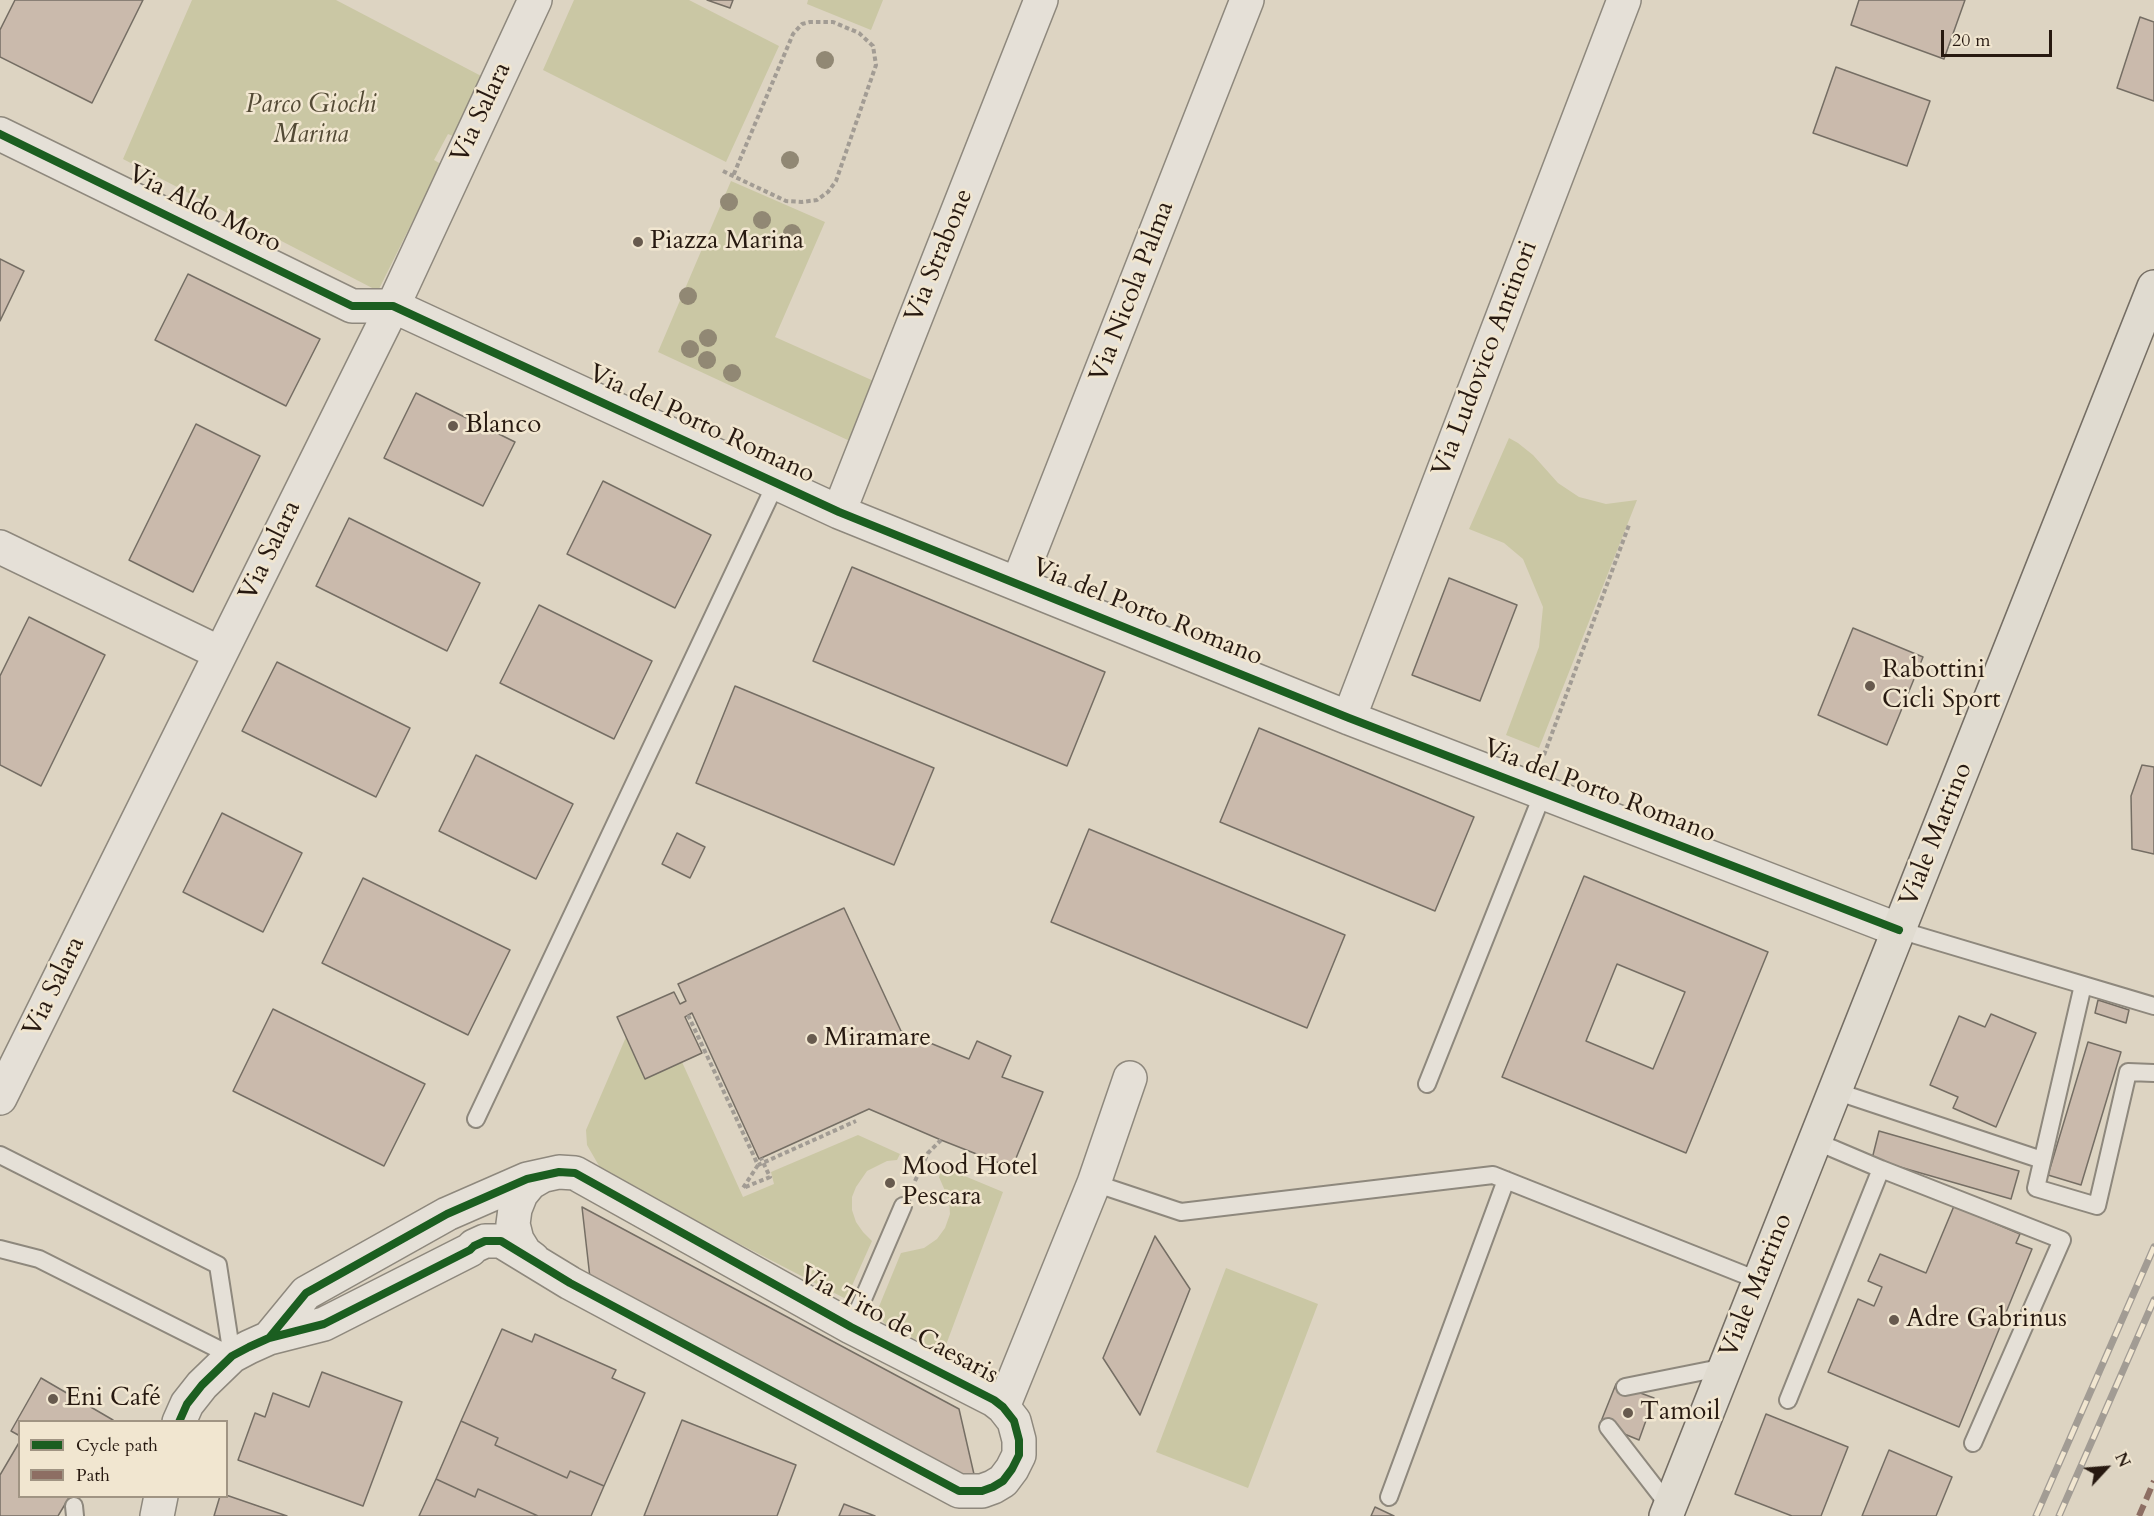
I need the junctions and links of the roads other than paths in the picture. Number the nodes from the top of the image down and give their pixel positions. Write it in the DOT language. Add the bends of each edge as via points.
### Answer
graph roads {
  1 [pos="535,0"];
  2 [pos="1041,0"];
  3 [pos="1247,0"];
  4 [pos="1624,0"];
  5 [pos="0,134"];
  6 [pos="2154,287"];
  7 [pos="393,306"];
  8 [pos="776,483"];
  9 [pos="839,512"];
  10 [pos="0,547"];
  11 [pos="1018,583"];
  12 [pos="220,653"];
  13 [pos="1349,718"];
  14 [pos="1542,778"];
  15 [pos="1899,930"];
  16 [pos="2083,985"];
  17 [pos="2154,1006"];
  18 [pos="2154,1073"];
  19 [pos="1130,1078"];
  20 [pos="1427,1084"];
  21 [pos="1835,1091"];
  22 [pos="0,1098"];
  23 [pos="476,1119"];
  24 [pos="1815,1141"];
  25 [pos="0,1155"];
  26 [pos="2042,1160"];
  27 [pos="1881,1168"];
  28 [pos="544,1175"];
  29 [pos="1506,1180"];
  30 [pos="1094,1183"];
  31 [pos="903,1206"];
  32 [pos="455,1211"];
  33 [pos="474,1246"];
  34 [pos="0,1249"];
  35 [pos="536,1262"];
  36 [pos="1760,1281"];
  37 [pos="850,1327"];
  38 [pos="269,1338"];
  39 [pos="232,1356"];
  40 [pos="1725,1366"];
  41 [pos="1625,1387"];
  42 [pos="1788,1400"];
  43 [pos="1003,1407"];
  44 [pos="180,1420"];
  45 [pos="1608,1427"];
  46 [pos="1973,1443"];
  47 [pos="1389,1497"];
  48 [pos="161,1498"];
  49 [pos="1668,1511"];
  50 [pos="157,1516"];
  1 -- 7 [label="street, Via Salara"];
  2 -- 9 [label="street, Via Strabone"];
  3 -- 11 [label="street, Via Nicola Palma"];
  4 -- 13 [label="street, Via Ludovico Antinori"];
  5 -- 7 [label="street, Via Aldo Moro" via="352,306"];
  6 -- 15 [label="main road, Viale Matrino"];
  7 -- 8 [label="street, Via del Porto Romano"];
  7 -- 12 [label="street, Via Salara"];
  8 -- 9 [label="street, Via del Porto Romano"];
  8 -- 23 [label="lane"];
  9 -- 11 [label="street, Via del Porto Romano"];
  10 -- 12 [label="street"];
  11 -- 13 [label="street, Via del Porto Romano"];
  12 -- 22 [label="street, Via Salara"];
  13 -- 14 [label="street, Via del Porto Romano"];
  14 -- 15 [label="street, Via del Porto Romano"];
  14 -- 20 [label="lane"];
  15 -- 16 [label="lane"];
  15 -- 21 [label="main road, Viale Matrino"];
  16 -- 17 [label="lane"];
  16 -- 26 [label="lane"];
  18 -- 26 [label="lane" via="2128,1072 2097,1206 2036,1188"];
  19 -- 30 [label="street"];
  21 -- 24 [label="main road, Viale Matrino"];
  21 -- 26 [label="lane"];
  24 -- 27 [label="lane"];
  24 -- 36 [label="main road, Viale Matrino"];
  25 -- 39 [label="lane" via="219,1265"];
  27 -- 42 [label="lane"];
  27 -- 46 [label="lane" via="2062,1240"];
  28 -- 32 [label="street, Via Tito de Caesaris" via="507,1186"];
  28 -- 35 [label="street, Via Tito de Caesaris" via="520,1194 513,1224 517,1240"];
  28 -- 37 [label="street, Via Tito de Caesaris" via="559,1172 585,1177"];
  29 -- 30 [label="lane" via="1493,1175 1181,1212"];
  29 -- 36 [label="lane"];
  29 -- 47 [label="lane"];
  30 -- 43 [label="street"];
  31 -- 37 [label="lane"];
  32 -- 33 [label="street" via="467,1213 477,1224 479,1236"];
  32 -- 38 [label="street, Via Tito de Caesaris" via="306,1293"];
  33 -- 35 [label="street, Via Tito de Caesaris" via="501,1241"];
  33 -- 38 [label="street, Via Tito de Caesaris" via="324,1324"];
  34 -- 39 [label="lane" via="39,1259"];
  35 -- 43 [label="street, Via Tito de Caesaris" via="958,1491 982,1491 1003,1480 1012,1469 1019,1455 1018,1430"];
  36 -- 40 [label="main road, Viale Matrino"];
  37 -- 43 [label="street, Via Tito de Caesaris"];
  38 -- 39 [label="street, Via Tito de Caesaris"];
  39 -- 44 [label="street, Via Tito de Caesaris" via="195,1394"];
  40 -- 41 [label="lane" via="1648,1388"];
  40 -- 49 [label="main road, Viale Matrino"];
  45 -- 49 [label="lane" via="1629,1444"];
  48 -- 50 [label="street"];
}
